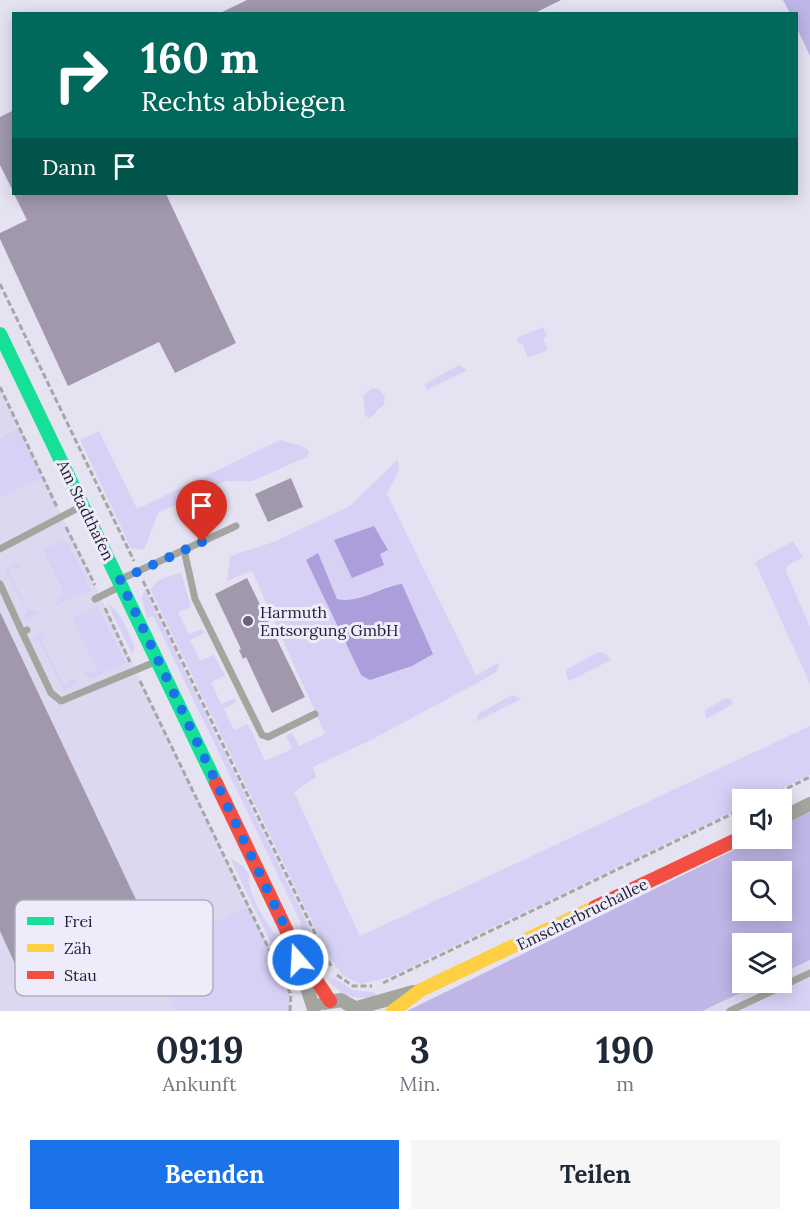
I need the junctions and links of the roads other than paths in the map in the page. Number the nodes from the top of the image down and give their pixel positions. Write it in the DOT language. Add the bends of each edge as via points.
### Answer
graph roads {
  1 [pos="0,334"];
  2 [pos="83,505"];
  3 [pos="236,526"];
  4 [pos="0,549"];
  5 [pos="184,550"];
  6 [pos="121,583"];
  7 [pos="0,584"];
  8 [pos="97,597"];
  9 [pos="158,661"];
  10 [pos="315,714"];
  11 [pos="810,804"];
  12 [pos="792,813"];
  13 [pos="732,842"];
  14 [pos="295,948"];
  15 [pos="810,973"];
  16 [pos="421,990"];
  17 [pos="330,1001"];
  18 [pos="359,1009"];
  19 [pos="313,1010"];
  20 [pos="393,1011"];
  21 [pos="730,1011"];
  1 -- 2 [label="street, Am Stadthafen"];
  2 -- 4 [label="lane"];
  2 -- 6 [label="street, Am Stadthafen"];
  3 -- 5 [label="lane"];
  5 -- 6 [label="lane"];
  5 -- 10 [label="lane" via="195,599 262,735 268,737"];
  6 -- 8 [label="lane"];
  6 -- 9 [label="street, Am Stadthafen"];
  7 -- 9 [label="lane" via="56,699 71,698"];
  9 -- 14 [label="street, Am Stadthafen"];
  11 -- 12 [label="street"];
  13 -- 16 [label="street, Emscherbruchallee"];
  14 -- 17 [label="street, Am Stadthafen"];
  14 -- 19 [label="street, Am Stadthafen"];
  15 -- 21 [label="lane"];
  16 -- 18 [label="street, Emscherbruchallee"];
  16 -- 20 [label="street, Emscherbruchallee"];
  17 -- 18 [label="street" via="341,1000"];
  17 -- 19 [label="street"];
}
